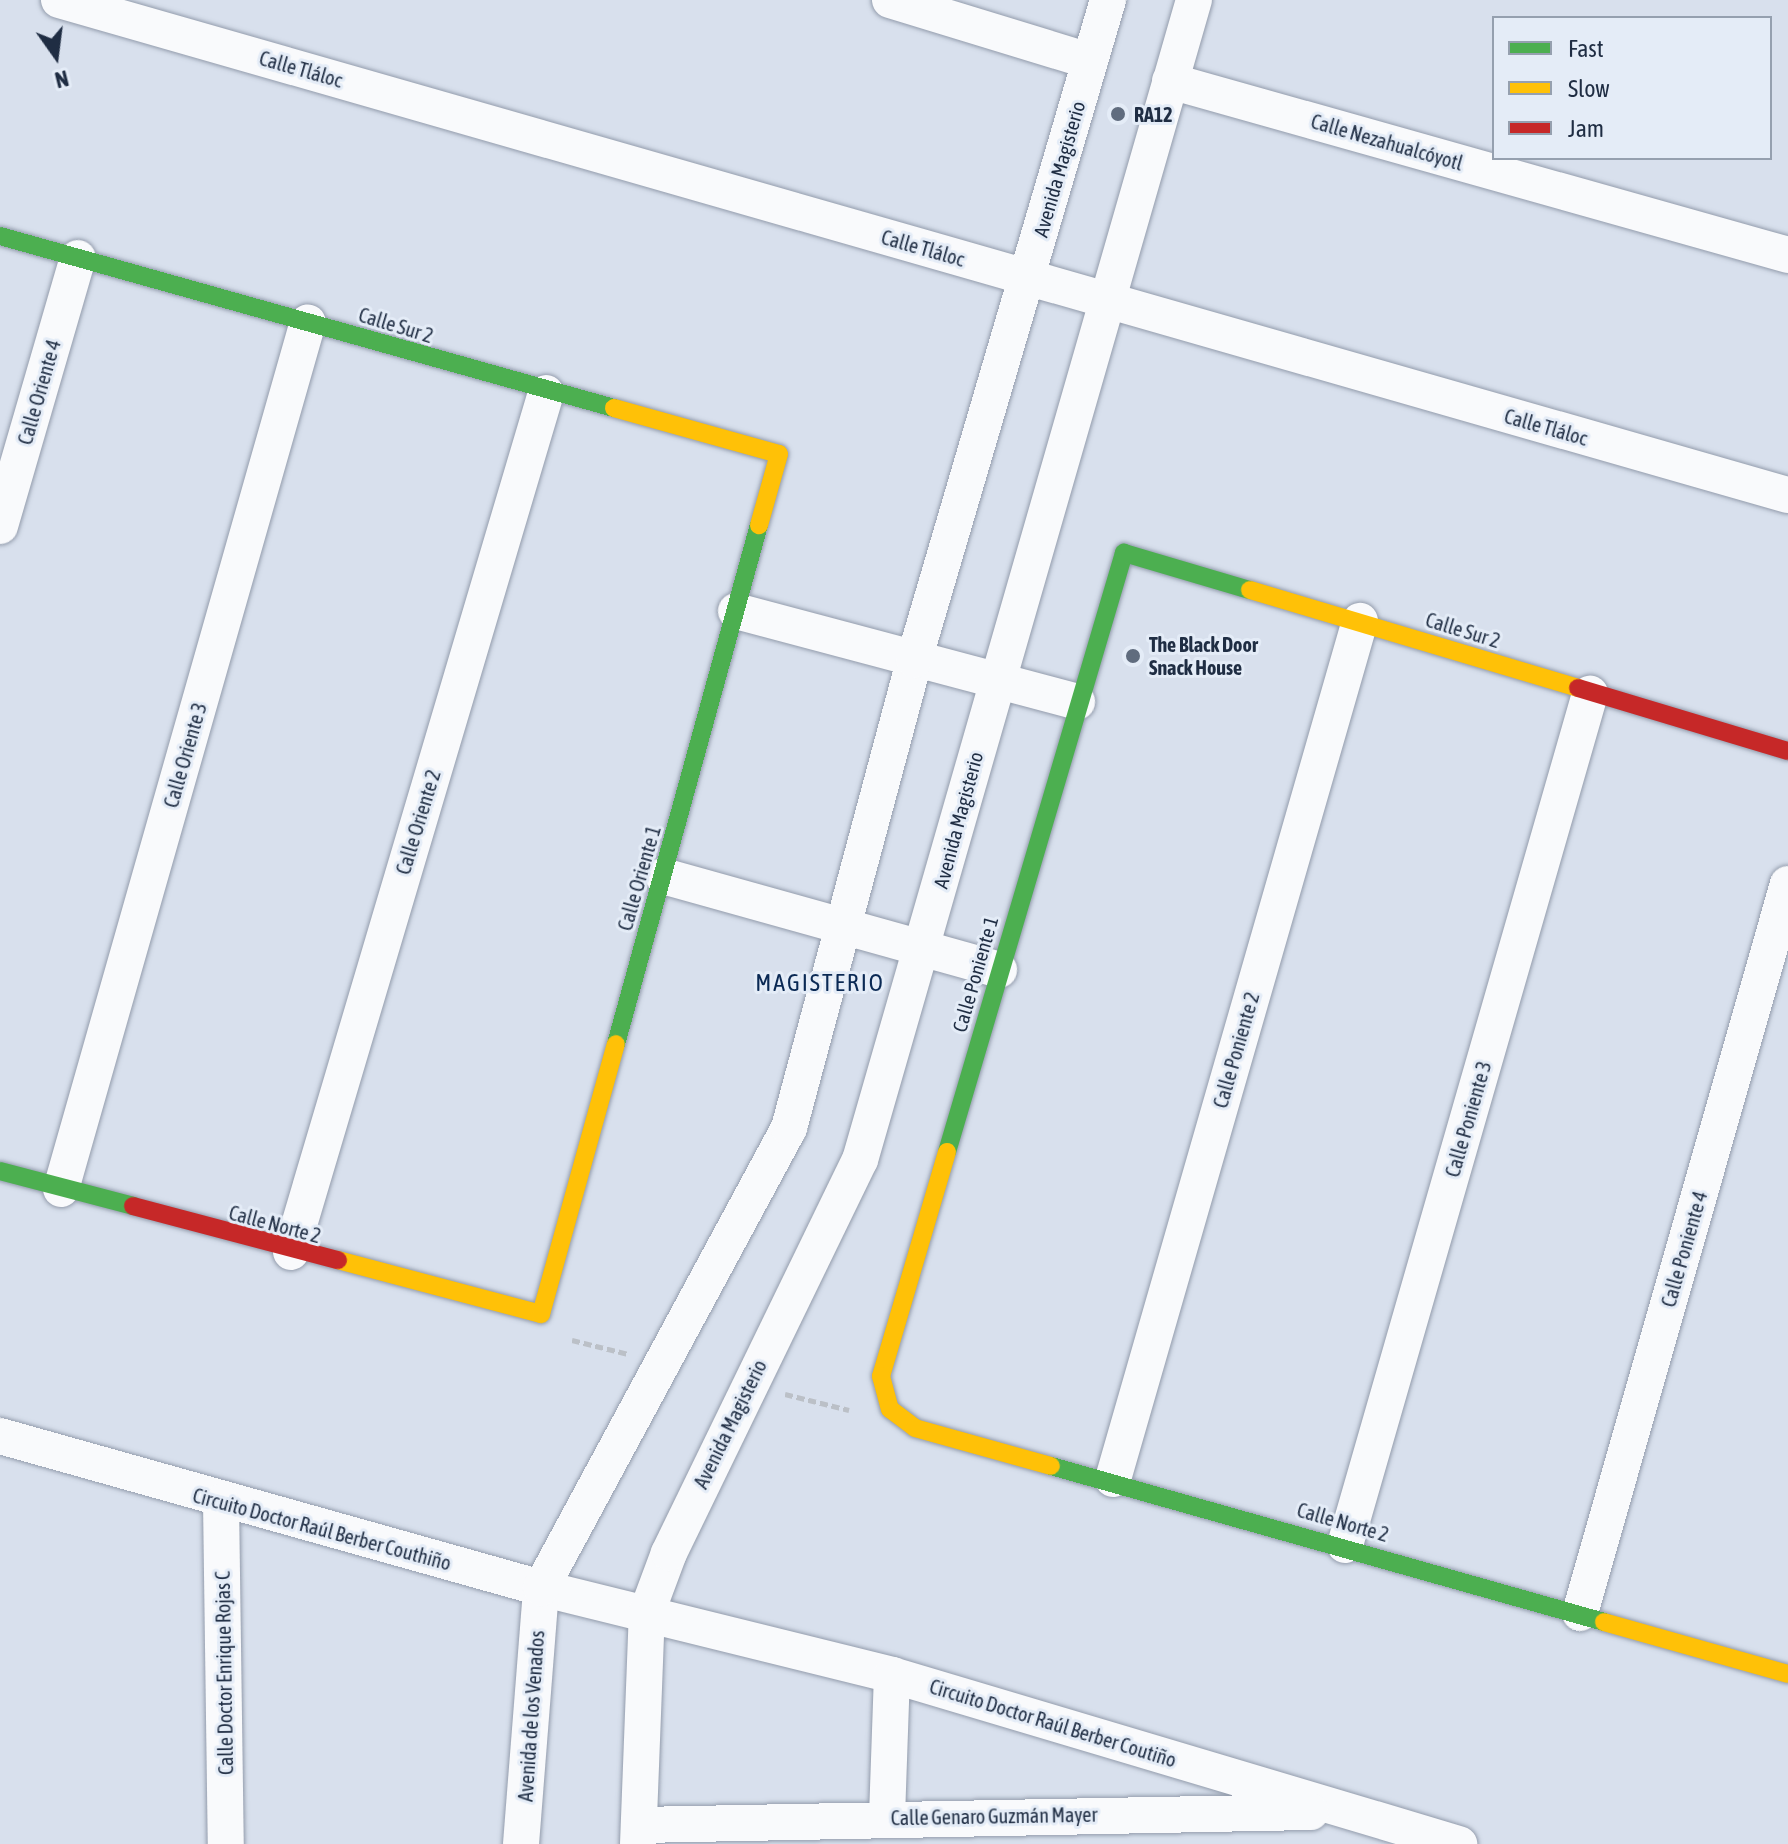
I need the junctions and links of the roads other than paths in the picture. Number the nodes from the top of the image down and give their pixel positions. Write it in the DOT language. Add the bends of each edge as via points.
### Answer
graph roads {
  1 [pos="59,0"];
  2 [pos="890,0"];
  3 [pos="1108,0"];
  4 [pos="1194,0"];
  5 [pos="1090,61"];
  6 [pos="1170,81"];
  7 [pos="0,236"];
  8 [pos="1787,253"];
  9 [pos="78,258"];
  10 [pos="1027,278"];
  11 [pos="1106,302"];
  12 [pos="308,322"];
  13 [pos="546,393"];
  14 [pos="779,454"];
  15 [pos="1788,495"];
  16 [pos="0,526"];
  17 [pos="1124,553"];
  18 [pos="736,611"];
  19 [pos="1360,621"];
  20 [pos="914,660"];
  21 [pos="996,681"];
  22 [pos="1590,694"];
  23 [pos="1077,702"];
  24 [pos="1788,751"];
  25 [pos="663,876"];
  26 [pos="1788,884"];
  27 [pos="842,929"];
  28 [pos="923,949"];
  29 [pos="999,970"];
  30 [pos="0,1171"];
  31 [pos="61,1189"];
  32 [pos="291,1252"];
  33 [pos="541,1314"];
  34 [pos="890,1409"];
  35 [pos="0,1436"];
  36 [pos="1113,1479"];
  37 [pos="221,1502"];
  38 [pos="1345,1545"];
  39 [pos="541,1588"];
  40 [pos="647,1612"];
  41 [pos="1580,1613"];
  42 [pos="1788,1674"];
  43 [pos="892,1675"];
  44 [pos="1349,1811"];
  45 [pos="887,1817"];
  46 [pos="638,1835"];
  47 [pos="1458,1841"];
  48 [pos="226,1844"];
  49 [pos="521,1844"];
  1 -- 10 [label="street, Calle Tláloc"];
  2 -- 5 [label="street"];
  3 -- 5 [label="street, Avenida Magisterio"];
  4 -- 6 [label="street, Avenida Magisterio"];
  5 -- 10 [label="street, Avenida Magisterio"];
  6 -- 8 [label="street, Calle Nezahualcóyotl"];
  6 -- 11 [label="street, Avenida Magisterio"];
  7 -- 9 [label="street, Calle Sur 2"];
  9 -- 12 [label="street, Calle Sur 2"];
  9 -- 16 [label="street, Calle Oriente 4"];
  10 -- 11 [label="street, Calle Tláloc"];
  10 -- 20 [label="street, Avenida Magisterio"];
  11 -- 15 [label="street, Calle Tláloc"];
  11 -- 21 [label="street, Avenida Magisterio"];
  12 -- 13 [label="street, Calle Sur 2"];
  12 -- 31 [label="street, Calle Oriente 3"];
  13 -- 14 [label="street, Calle Sur 2"];
  13 -- 32 [label="street, Calle Oriente 2"];
  14 -- 18 [label="street, Calle Oriente 1"];
  17 -- 19 [label="street, Calle Sur 2"];
  17 -- 23 [label="street, Calle Poniente 1"];
  18 -- 20 [label="street"];
  18 -- 25 [label="street, Calle Oriente 1"];
  19 -- 22 [label="street, Calle Sur 2"];
  19 -- 36 [label="street, Calle Poniente 2"];
  20 -- 21 [label="street"];
  20 -- 27 [label="street, Avenida Magisterio"];
  21 -- 23 [label="street"];
  21 -- 28 [label="street, Avenida Magisterio"];
  22 -- 24 [label="street, Calle Sur 2"];
  22 -- 38 [label="street, Calle Poniente 3"];
  23 -- 29 [label="street, Calle Poniente 1"];
  25 -- 27 [label="street"];
  25 -- 33 [label="street, Calle Oriente 1"];
  26 -- 41 [label="street, Calle Poniente 4"];
  27 -- 28 [label="street"];
  27 -- 39 [label="street, Avenida Magisterio" via="789,1128"];
  28 -- 29 [label="street"];
  28 -- 40 [label="street, Avenida Magisterio" via="860,1160 749,1385"];
  29 -- 34 [label="street, Calle Poniente 1" via="881,1376"];
  30 -- 31 [label="street, Calle Norte 2"];
  31 -- 32 [label="street, Calle Norte 2"];
  32 -- 33 [label="street, Calle Norte 2"];
  34 -- 36 [label="street, Calle Norte 2" via="915,1428"];
  35 -- 37 [label="street, Circuito Doctor Raúl Berber Couthiño"];
  36 -- 38 [label="street, Calle Norte 2"];
  37 -- 39 [label="street, Circuito Doctor Raúl Berber Couthiño"];
  37 -- 48 [label="street, Calle Doctor Enrique Rojas C"];
  38 -- 41 [label="street, Calle Norte 2"];
  39 -- 40 [label="street, Circuito Doctor Raúl Berber Couthiño"];
  39 -- 49 [label="street, Avenida de los Venados"];
  40 -- 43 [label="street, Circuito Doctor Raúl Berber Coutiño"];
  40 -- 46 [label="street"];
  41 -- 42 [label="street, Calle Norte 2"];
  43 -- 44 [label="street, Circuito Doctor Raúl Berber Coutiño"];
  43 -- 45 [label="street"];
  44 -- 45 [label="street, Calle Genaro Guzmán Mayer"];
  44 -- 47 [label="street, Circuito Doctor Raúl Berber Coutiño"];
  45 -- 46 [label="street, Calle Genaro Guzmán Mayer"];
}
